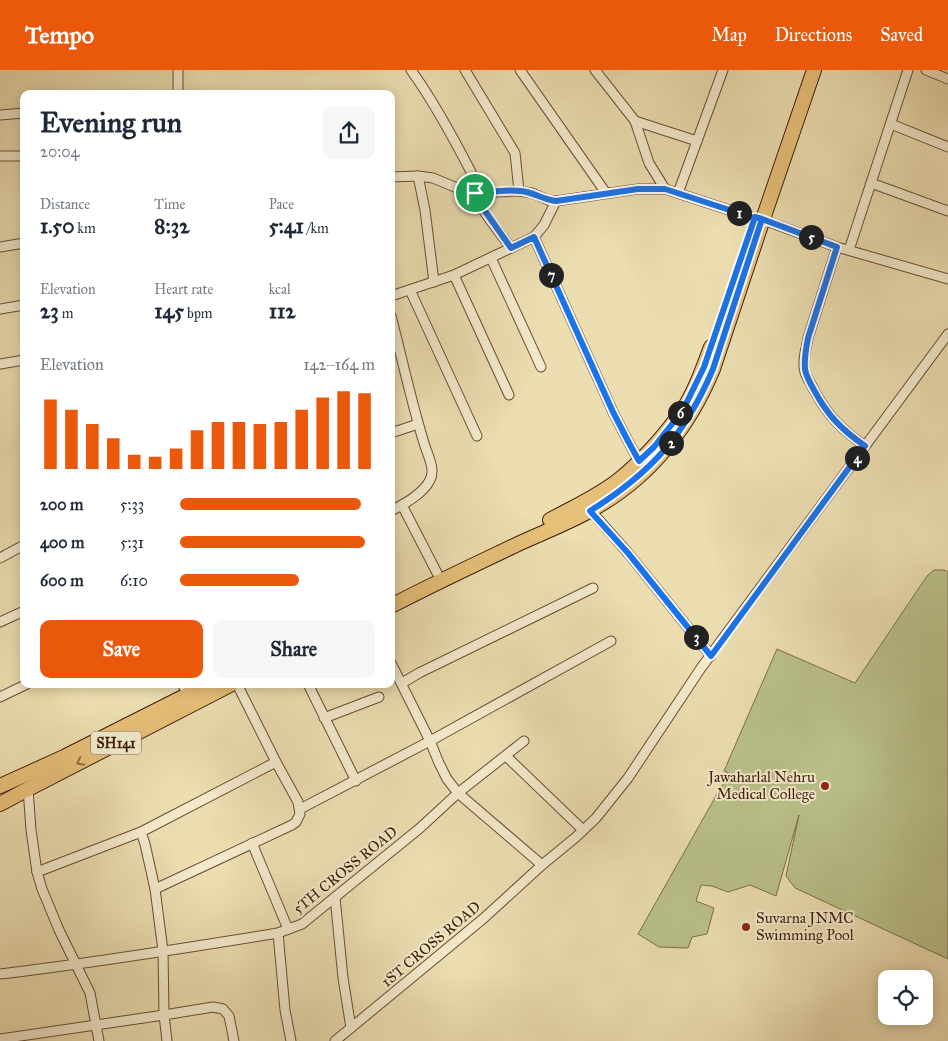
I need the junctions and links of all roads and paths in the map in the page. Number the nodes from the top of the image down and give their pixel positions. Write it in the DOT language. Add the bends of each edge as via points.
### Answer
graph roads {
  1 [pos="178,70"];
  2 [pos="411,70"];
  3 [pos="465,70"];
  4 [pos="520,70"];
  5 [pos="594,70"];
  6 [pos="723,70"];
  7 [pos="804,70"];
  8 [pos="814,70"];
  9 [pos="908,70"];
  10 [pos="926,70"];
  11 [pos="948,79"];
  12 [pos="178,90"];
  13 [pos="20,113"];
  14 [pos="0,114"];
  15 [pos="636,122"];
  16 [pos="891,124"];
  17 [pos="697,141"];
  18 [pos="948,147"];
  19 [pos="0,156"];
  20 [pos="20,156"];
  21 [pos="418,176"];
  22 [pos="395,177"];
  23 [pos="871,183"];
  24 [pos="665,189"];
  25 [pos="520,191"];
  26 [pos="475,193"];
  27 [pos="606,193"];
  28 [pos="678,193"];
  29 [pos="556,201"];
  30 [pos="948,211"];
  31 [pos="757,218"];
  32 [pos="534,237"];
  33 [pos="20,244"];
  34 [pos="0,247"];
  35 [pos="837,247"];
  36 [pos="511,248"];
  37 [pos="849,250"];
  38 [pos="491,258"];
  39 [pos="454,274"];
  40 [pos="948,279"];
  41 [pos="434,282"];
  42 [pos="410,290"];
  43 [pos="395,295"];
  44 [pos="20,305"];
  45 [pos="0,308"];
  46 [pos="395,332"];
  47 [pos="948,334"];
  48 [pos="20,361"];
  49 [pos="0,364"];
  50 [pos="541,367"];
  51 [pos="509,395"];
  52 [pos="418,424"];
  53 [pos="395,432"];
  54 [pos="477,436"];
  55 [pos="865,446"];
  56 [pos="639,461"];
  57 [pos="402,505"];
  58 [pos="395,509"];
  59 [pos="590,511"];
  60 [pos="20,547"];
  61 [pos="0,558"];
  62 [pos="437,573"];
  63 [pos="593,588"];
  64 [pos="395,593"];
  65 [pos="395,604"];
  66 [pos="20,613"];
  67 [pos="0,622"];
  68 [pos="611,641"];
  69 [pos="711,656"];
  70 [pos="395,670"];
  71 [pos="402,683"];
  72 [pos="20,687"];
  73 [pos="224,688"];
  74 [pos="239,688"];
  75 [pos="310,688"];
  76 [pos="185,689"];
  77 [pos="0,697"];
  78 [pos="379,697"];
  79 [pos="324,718"];
  80 [pos="430,741"];
  81 [pos="524,741"];
  82 [pos="506,756"];
  83 [pos="276,762"];
  84 [pos="356,781"];
  85 [pos="0,786"];
  86 [pos="28,789"];
  87 [pos="458,793"];
  88 [pos="0,804"];
  89 [pos="300,810"];
  90 [pos="584,830"];
  91 [pos="141,832"];
  92 [pos="252,843"];
  93 [pos="542,865"];
  94 [pos="37,872"];
  95 [pos="155,889"];
  96 [pos="335,897"];
  97 [pos="288,929"];
  98 [pos="278,933"];
  99 [pos="163,951"];
  100 [pos="76,965"];
  101 [pos="0,974"];
  102 [pos="164,1015"];
  103 [pos="96,1025"];
  104 [pos="351,1028"];
  105 [pos="0,1039"];
  106 [pos="100,1041"];
  107 [pos="167,1041"];
  108 [pos="234,1041"];
  109 [pos="291,1041"];
  110 [pos="335,1041"];
  1 -- 12 [label="street"];
  2 -- 26 [label="street" via="455,140 472,174"];
  3 -- 25 [label="street" via="515,153"];
  4 -- 27 [label="street"];
  5 -- 15 [label="street"];
  6 -- 17 [label="street"];
  7 -- 31 [label="main road"];
  8 -- 31 [label="main road"];
  9 -- 16 [label="street"];
  10 -- 11 [label="street"];
  13 -- 14 [label="street"];
  15 -- 17 [label="street"];
  15 -- 24 [label="street" via="649,163"];
  16 -- 18 [label="street"];
  16 -- 23 [label="street"];
  17 -- 28 [label="street"];
  19 -- 20 [label="street"];
  21 -- 22 [label="street"];
  21 -- 26 [label="street"];
  21 -- 41 [label="street" via="426,210"];
  23 -- 30 [label="street"];
  23 -- 37 [label="street"];
  24 -- 27 [label="street"];
  24 -- 28 [label="street"];
  25 -- 26 [label="street"];
  25 -- 29 [label="street"];
  26 -- 36 [label="street"];
  27 -- 29 [label="street"];
  28 -- 31 [label="street"];
  29 -- 32 [label="street" via="544,226"];
  31 -- 35 [label="street"];
  31 -- 56 [label="main road" via="695,386 683,410"];
  31 -- 59 [label="main road" via="704,391 673,440 645,471"];
  32 -- 36 [label="street"];
  32 -- 56 [label="street" via="613,412"];
  33 -- 34 [label="street"];
  35 -- 37 [label="street"];
  35 -- 55 [label="street" via="808,338 805,372 830,415"];
  36 -- 38 [label="street"];
  37 -- 40 [label="street"];
  38 -- 39 [label="street"];
  38 -- 50 [label="street"];
  39 -- 41 [label="street"];
  39 -- 51 [label="street"];
  41 -- 42 [label="street"];
  42 -- 43 [label="street"];
  42 -- 54 [label="street"];
  44 -- 45 [label="street"];
  46 -- 52 [label="street"];
  47 -- 55 [label="street, 1ST CROSS ROAD"];
  48 -- 49 [label="street"];
  52 -- 53 [label="street"];
  52 -- 57 [label="street" via="429,458 431,479"];
  55 -- 69 [label="street, 1ST CROSS ROAD"];
  56 -- 62 [label="main road" via="619,480 588,500"];
  57 -- 58 [label="street"];
  57 -- 62 [label="street"];
  59 -- 65 [label="main road"];
  59 -- 69 [label="street"];
  60 -- 61 [label="street"];
  62 -- 64 [label="main road"];
  63 -- 71 [label="street"];
  66 -- 67 [label="street"];
  68 -- 80 [label="street"];
  69 -- 90 [label="street, 1ST CROSS ROAD" via="628,778"];
  70 -- 71 [label="street"];
  71 -- 80 [label="street"];
  72 -- 77 [label="street"];
  73 -- 86 [label="main road, SH141, one-way"];
  74 -- 83 [label="street"];
  75 -- 79 [label="street"];
  76 -- 85 [label="main road, SH141" via="64,757"];
  78 -- 79 [label="street"];
  79 -- 84 [label="street"];
  80 -- 84 [label="street"];
  80 -- 87 [label="street" via="447,779"];
  81 -- 82 [label="street, 5TH CROSS ROAD"];
  82 -- 87 [label="street, 5TH CROSS ROAD"];
  82 -- 90 [label="street"];
  83 -- 89 [label="street"];
  83 -- 91 [label="street"];
  84 -- 89 [label="street"];
  86 -- 88 [label="main road, SH141"];
  86 -- 94 [label="street"];
  87 -- 93 [label="street"];
  87 -- 96 [label="street, 5TH CROSS ROAD"];
  89 -- 92 [label="street" via="292,825"];
  90 -- 93 [label="street, 1ST CROSS ROAD"];
  91 -- 94 [label="street"];
  91 -- 95 [label="street"];
  92 -- 95 [label="street"];
  92 -- 97 [label="street"];
  93 -- 104 [label="street, 1ST CROSS ROAD" via="484,918"];
  94 -- 100 [label="street"];
  95 -- 99 [label="street"];
  96 -- 97 [label="street, 5TH CROSS ROAD" via="302,924"];
  96 -- 104 [label="street"];
  97 -- 98 [label="street, 5TH CROSS ROAD"];
  98 -- 99 [label="street, 5TH CROSS ROAD"];
  98 -- 109 [label="street" via="284,1010"];
  99 -- 100 [label="street, 5TH CROSS ROAD"];
  99 -- 102 [label="street"];
  100 -- 101 [label="street, 5TH CROSS ROAD"];
  100 -- 103 [label="street" via="90,993"];
  102 -- 103 [label="street"];
  102 -- 107 [label="street"];
  102 -- 108 [label="street" via="214,1007 223,1009"];
  103 -- 105 [label="street"];
  103 -- 106 [label="street"];
  104 -- 110 [label="street, 1ST CROSS ROAD"];
}
